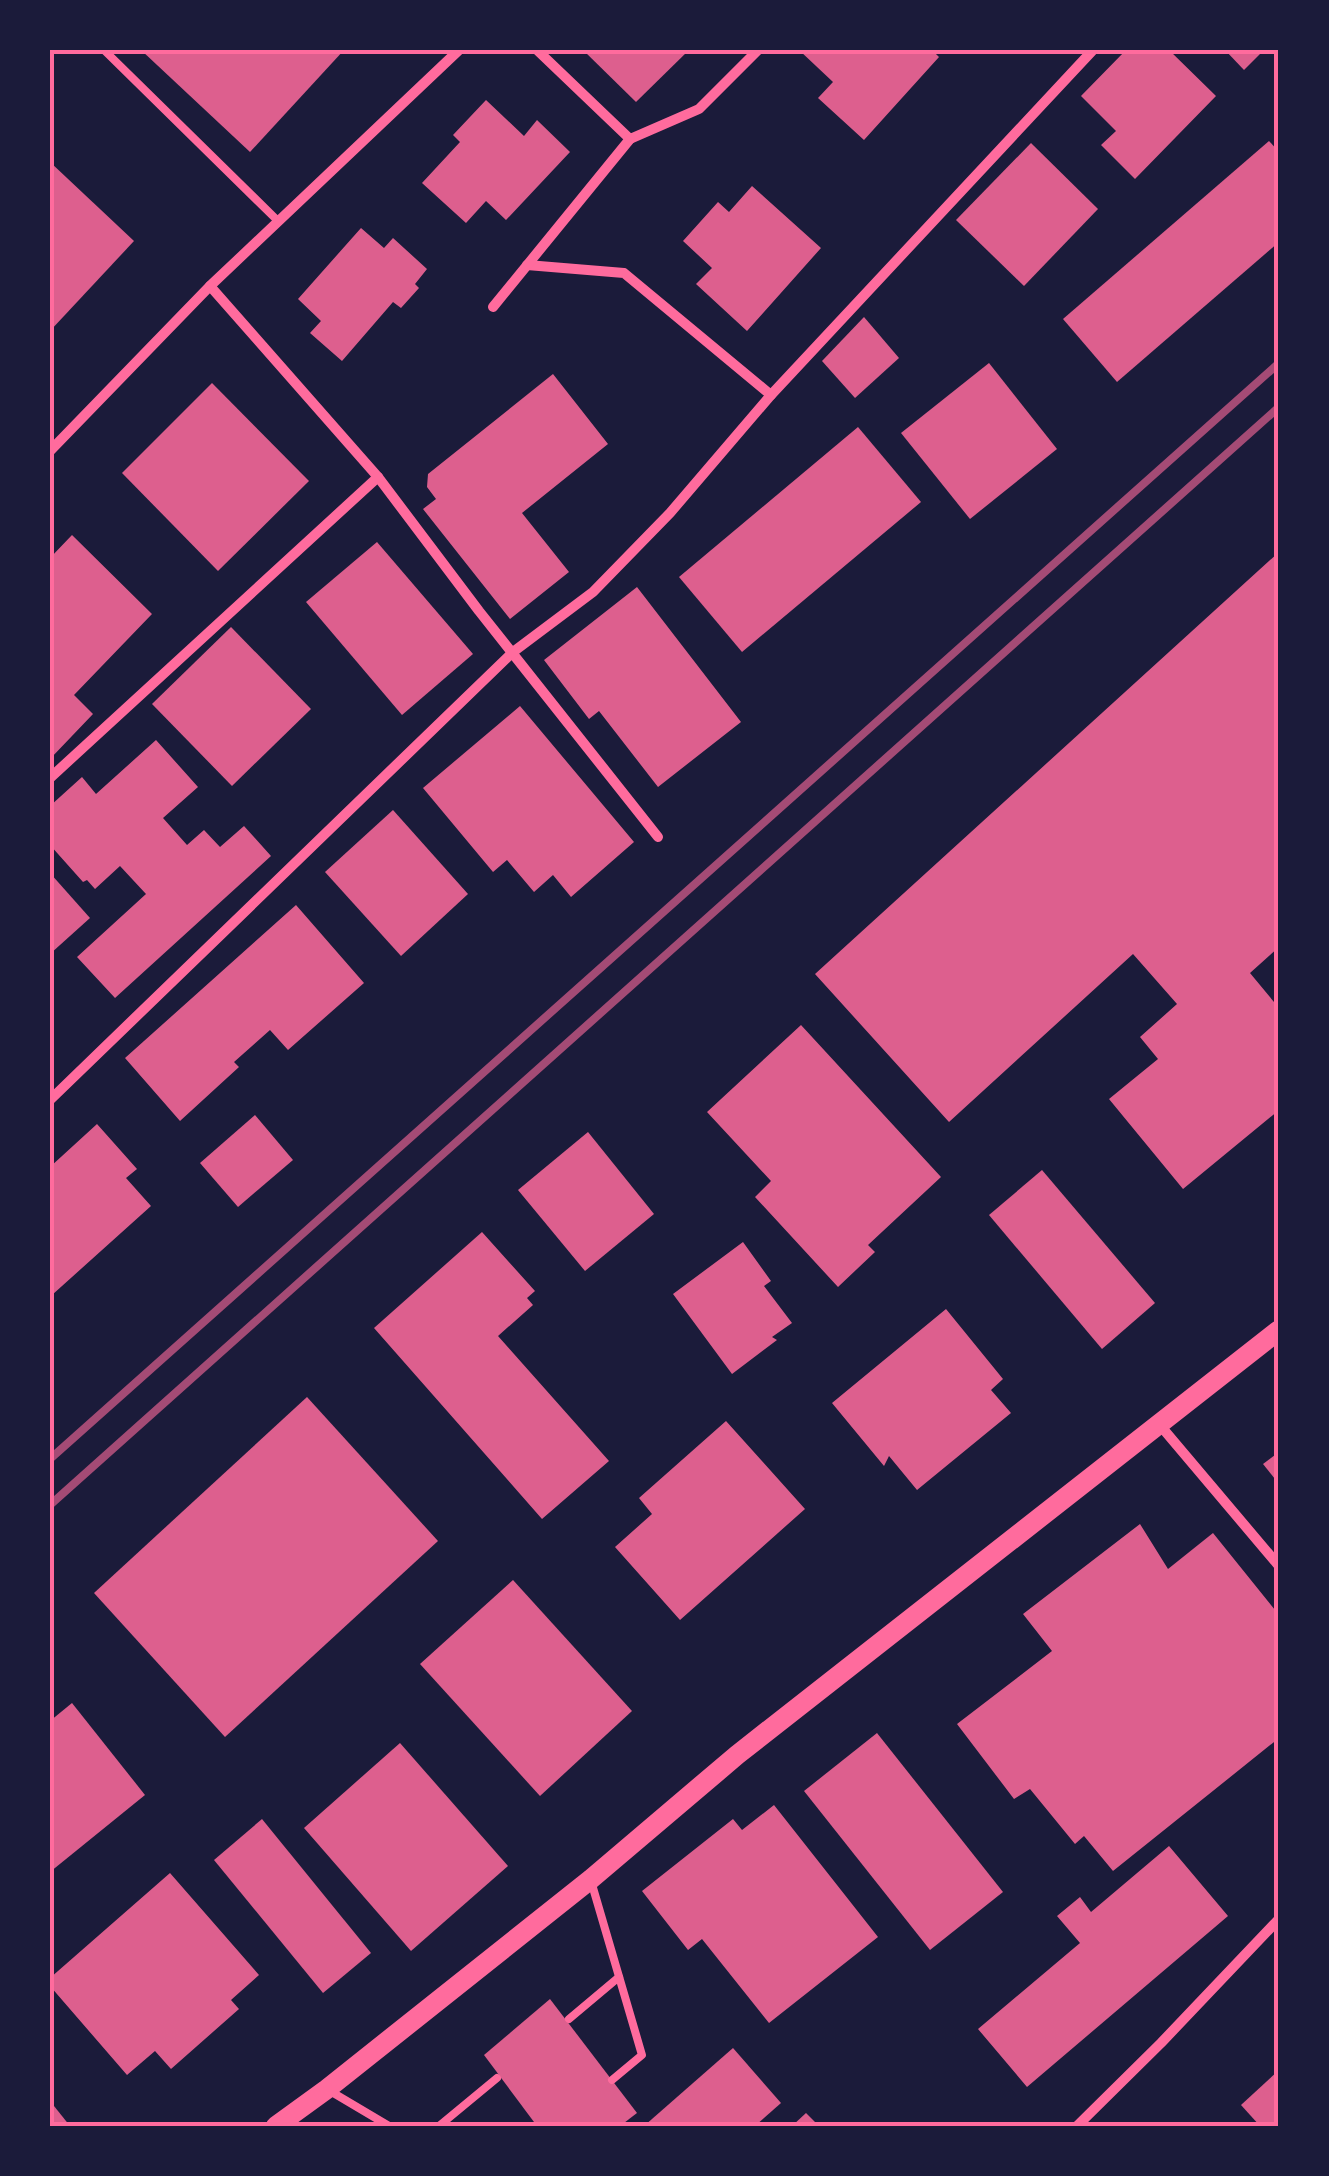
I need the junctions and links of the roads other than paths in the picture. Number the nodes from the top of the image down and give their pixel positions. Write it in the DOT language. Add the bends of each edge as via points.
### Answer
graph roads {
  1 [pos="104,50"];
  2 [pos="459,50"];
  3 [pos="537,50"];
  4 [pos="758,50"];
  5 [pos="1093,50"];
  6 [pos="630,139"];
  7 [pos="277,220"];
  8 [pos="527,265"];
  9 [pos="210,286"];
  10 [pos="493,307"];
  11 [pos="771,395"];
  12 [pos="50,451"];
  13 [pos="378,477"];
  14 [pos="513,652"];
  15 [pos="50,778"];
  16 [pos="658,837"];
  17 [pos="50,1100"];
  18 [pos="1279,1330"];
  19 [pos="1158,1424"];
  20 [pos="1279,1566"];
  21 [pos="591,1880"];
  22 [pos="1279,1919"];
  23 [pos="618,1977"];
  24 [pos="569,2018"];
  25 [pos="497,2078"];
  26 [pos="612,2080"];
  27 [pos="326,2089"];
  28 [pos="276,2126"];
  29 [pos="389,2126"];
  30 [pos="439,2126"];
  31 [pos="1077,2126"];
  1 -- 7 [label="lane"];
  2 -- 7 [label="street"];
  3 -- 6 [label="street"];
  4 -- 6 [label="street" via="699,110"];
  5 -- 11 [label="street"];
  6 -- 8 [label="street"];
  7 -- 9 [label="street"];
  8 -- 10 [label="street"];
  8 -- 11 [label="street" via="624,274"];
  9 -- 12 [label="street"];
  9 -- 13 [label="street"];
  11 -- 14 [label="street" via="592,592"];
  13 -- 14 [label="street"];
  13 -- 15 [label="street"];
  14 -- 16 [label="street"];
  14 -- 17 [label="street"];
  18 -- 19 [label="main road"];
  19 -- 20 [label="street"];
  19 -- 21 [label="main road" via="737,1755"];
  21 -- 23 [label="lane"];
  21 -- 27 [label="main road"];
  22 -- 31 [label="street"];
  23 -- 24 [label="lane"];
  23 -- 26 [label="lane" via="642,2055"];
  25 -- 30 [label="lane"];
  27 -- 28 [label="main road"];
  27 -- 29 [label="lane"];
}
